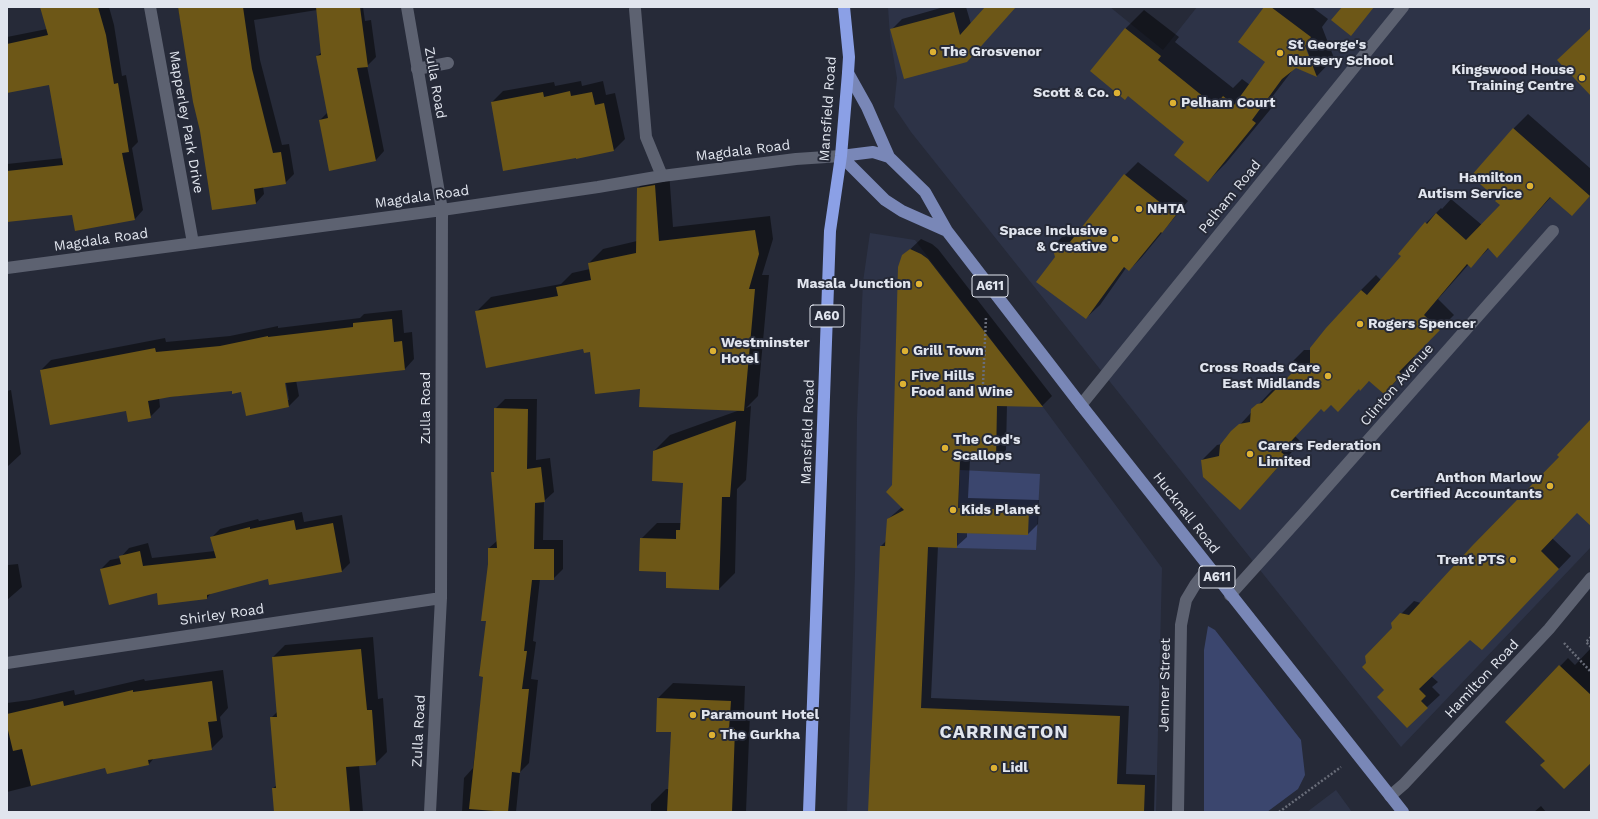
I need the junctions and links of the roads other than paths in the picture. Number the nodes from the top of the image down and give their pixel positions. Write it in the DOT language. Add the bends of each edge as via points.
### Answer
graph roads {
  1 [pos="150,7"];
  2 [pos="407,7"];
  3 [pos="844,7"];
  4 [pos="1403,7"];
  5 [pos="635,9"];
  6 [pos="448,63"];
  7 [pos="417,69"];
  8 [pos="848,73"];
  9 [pos="841,156"];
  10 [pos="889,157"];
  11 [pos="662,176"];
  12 [pos="442,210"];
  13 [pos="947,230"];
  14 [pos="1553,231"];
  15 [pos="193,242"];
  16 [pos="7,268"];
  17 [pos="1081,405"];
  18 [pos="1209,566"];
  19 [pos="1591,578"];
  20 [pos="1230,595"];
  21 [pos="441,598"];
  22 [pos="7,663"];
  23 [pos="1390,796"];
  24 [pos="430,812"];
  25 [pos="809,812"];
  26 [pos="1178,812"];
  27 [pos="1403,812"];
  1 -- 15 [label="street, Mapperley Park Drive"];
  2 -- 7 [label="street, Zulla Road"];
  3 -- 8 [label="highway, Mansfield Road / A60"];
  4 -- 17 [label="street, Pelham Road"];
  5 -- 11 [label="street" via="646,137"];
  6 -- 7 [label="street"];
  7 -- 12 [label="street, Zulla Road"];
  8 -- 9 [label="highway, Mansfield Road / A60"];
  8 -- 10 [label="main road" via="867,107"];
  9 -- 10 [label="main road" via="873,152"];
  9 -- 11 [label="street, Magdala Road" via="796,159"];
  9 -- 13 [label="main road, Hucknall Road / A611" via="885,200 902,211"];
  9 -- 25 [label="highway, Mansfield Road / A60" via="830,231"];
  10 -- 13 [label="main road, Hucknall Road" via="925,192"];
  11 -- 12 [label="street, Magdala Road"];
  12 -- 15 [label="street, Magdala Road"];
  12 -- 21 [label="street, Zulla Road"];
  13 -- 17 [label="main road, Hucknall Road / A611"];
  14 -- 20 [label="street, Clinton Avenue"];
  15 -- 16 [label="street, Magdala Road"];
  17 -- 18 [label="main road, Hucknall Road / A611"];
  18 -- 20 [label="main road, Hucknall Road / A611"];
  18 -- 26 [label="street, Jenner Street" via="1186,600 1181,625"];
  19 -- 23 [label="street, Hamilton Road" via="1549,629"];
  20 -- 23 [label="main road, Hucknall Road / A611"];
  21 -- 22 [label="street, Shirley Road"];
  21 -- 24 [label="street, Zulla Road"];
  23 -- 27 [label="main road, Hucknall Road / A611"];
}
